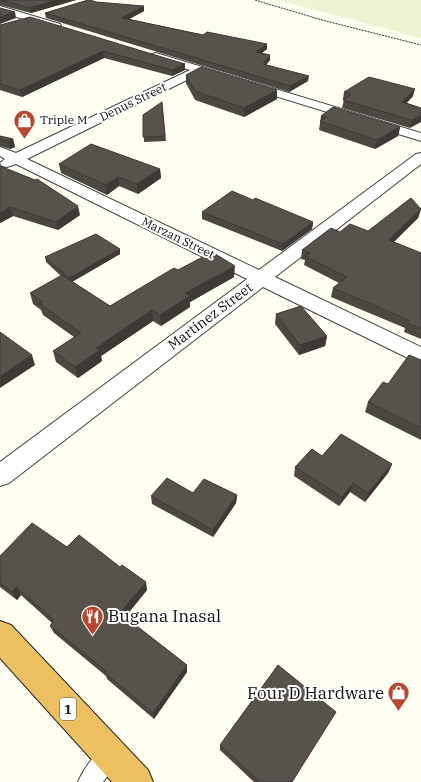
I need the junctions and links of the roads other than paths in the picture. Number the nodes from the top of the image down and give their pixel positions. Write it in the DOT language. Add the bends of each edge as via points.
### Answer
graph roads {
  1 [pos="0,8"];
  2 [pos="44,14"];
  3 [pos="29,18"];
  4 [pos="15,23"];
  5 [pos="67,29"];
  6 [pos="149,53"];
  7 [pos="201,69"];
  8 [pos="421,137"];
  9 [pos="0,151"];
  10 [pos="421,157"];
  11 [pos="16,158"];
  12 [pos="0,166"];
  13 [pos="261,278"];
  14 [pos="421,356"];
  15 [pos="0,476"];
  16 [pos="0,636"];
  17 [pos="111,754"];
  18 [pos="89,782"];
  19 [pos="136,782"];
  1 -- 3 [label="street"];
  2 -- 3 [label="street"];
  3 -- 4 [label="street"];
  3 -- 5 [label="street"];
  6 -- 7 [label="street"];
  7 -- 8 [label="street"];
  7 -- 11 [label="street, Denus Street"];
  9 -- 11 [label="street, Marzan Street"];
  10 -- 13 [label="street, Martinez Street"];
  11 -- 12 [label="street, Denus Street"];
  11 -- 13 [label="street, Marzan Street"];
  13 -- 14 [label="street, Marzan Street"];
  13 -- 15 [label="street, Martinez Street"];
  16 -- 17 [label="highway, 1"];
  17 -- 18 [label="lane"];
  17 -- 19 [label="highway, 1"];
}
